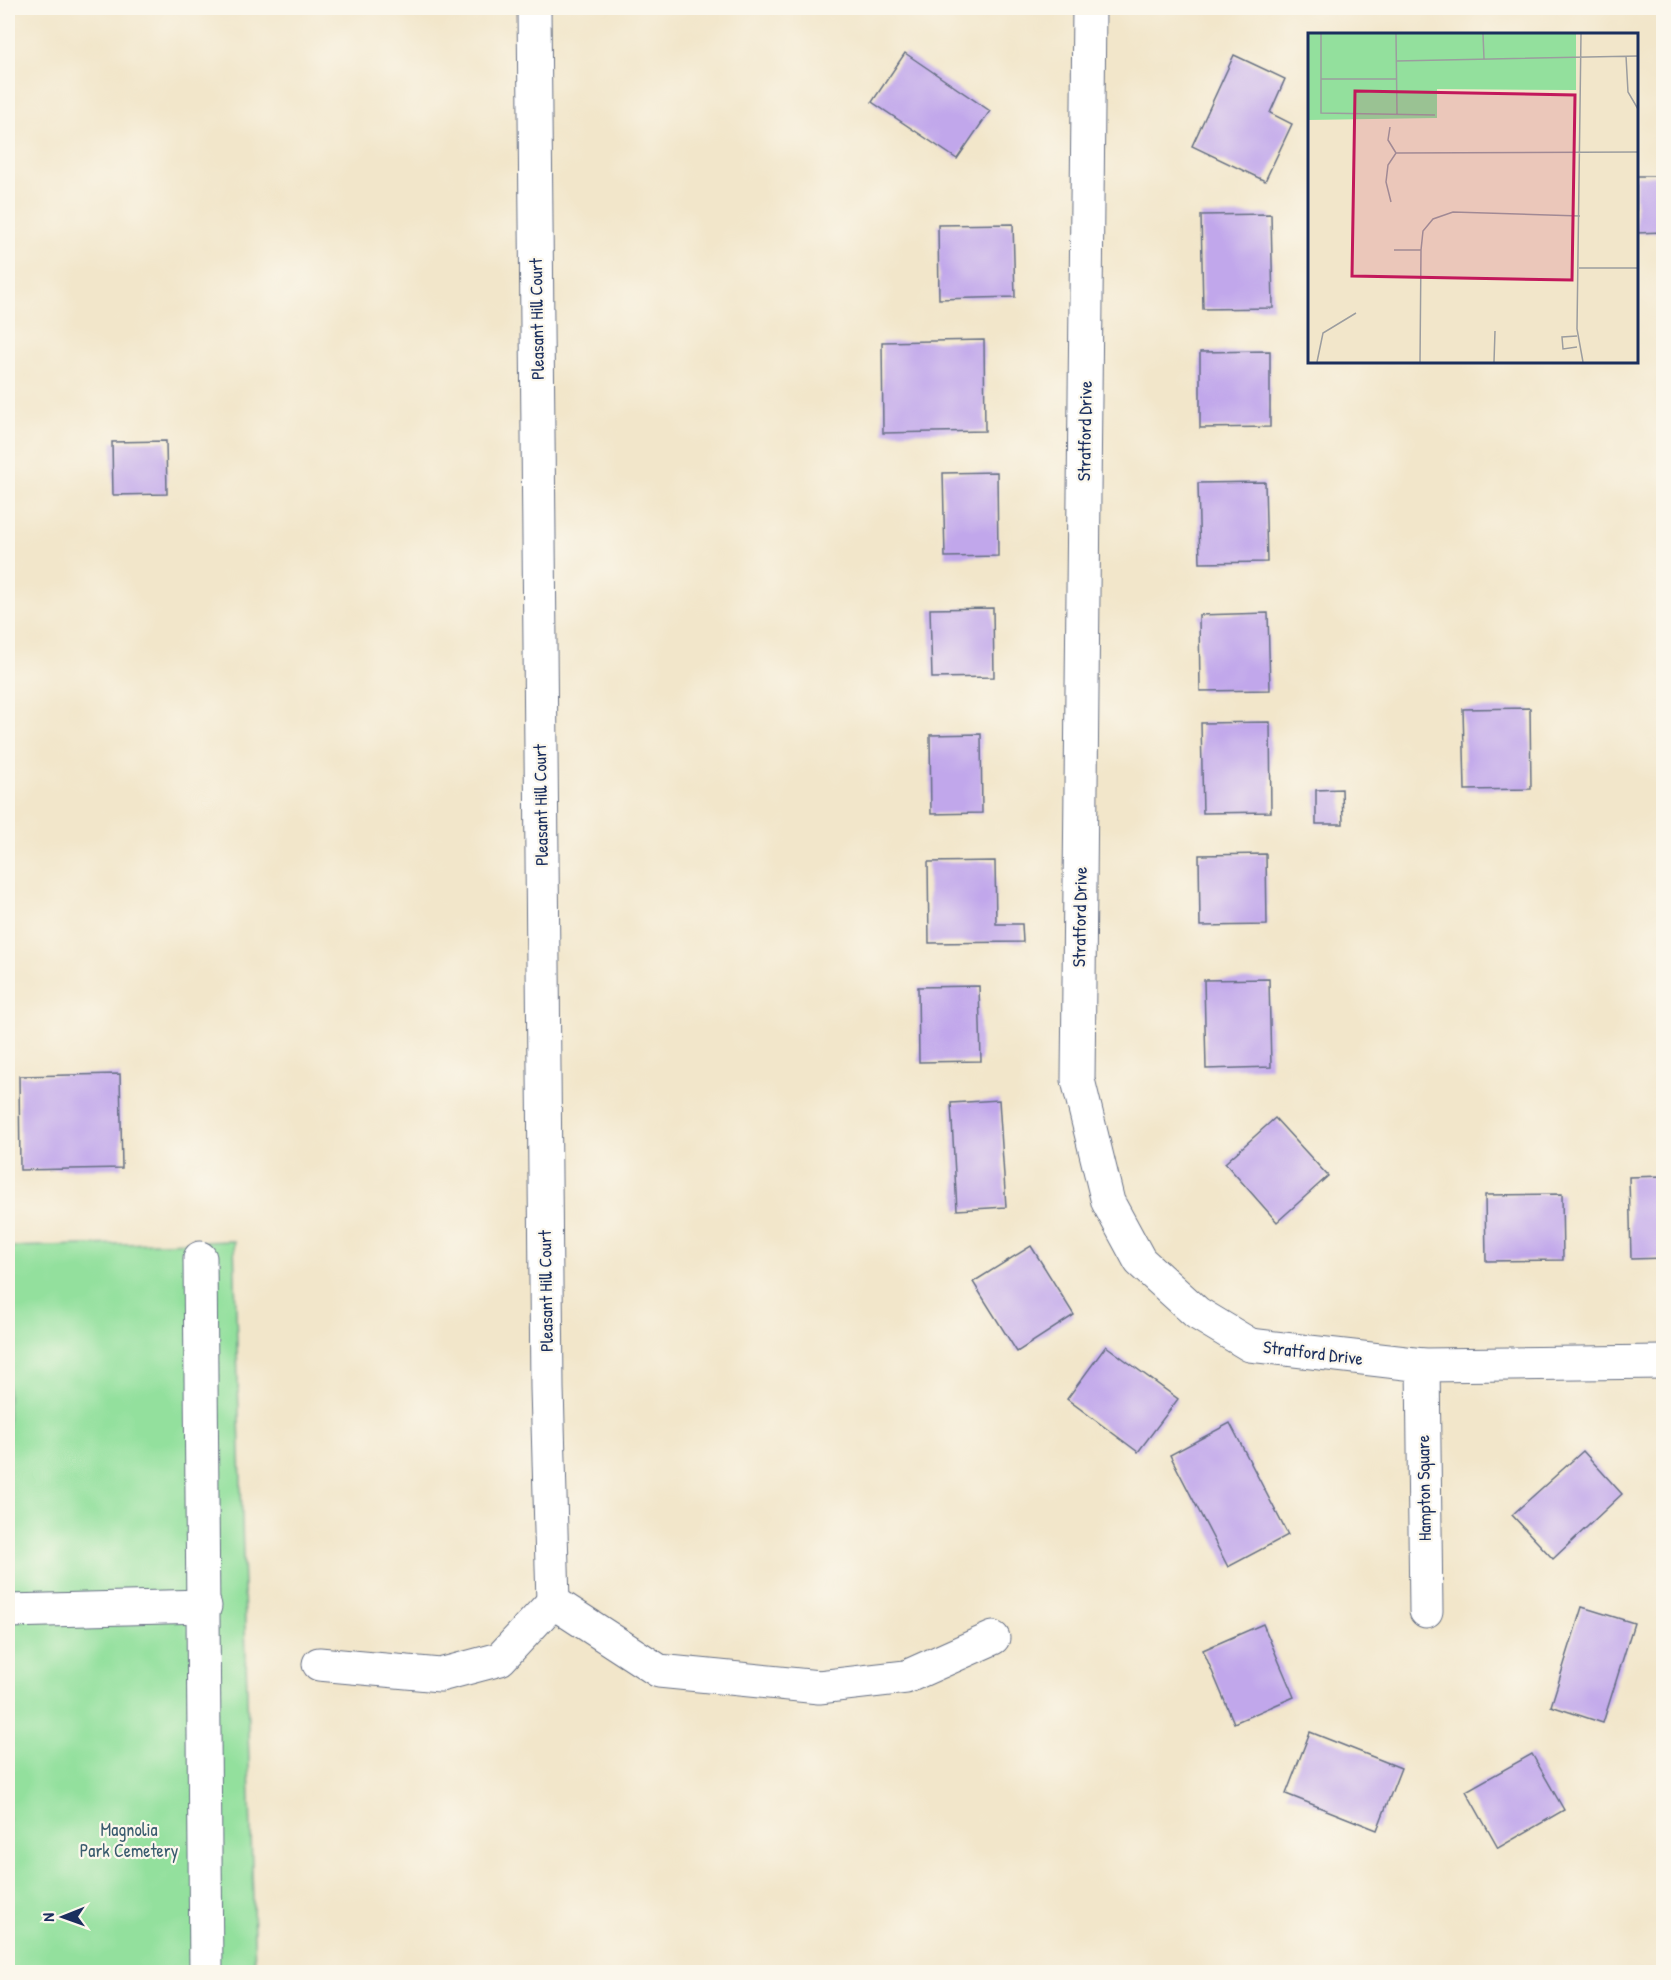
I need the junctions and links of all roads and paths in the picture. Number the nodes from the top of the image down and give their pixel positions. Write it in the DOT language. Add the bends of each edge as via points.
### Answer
graph roads {
  1 [pos="534,8"];
  2 [pos="1089,8"];
  3 [pos="200,1258"];
  4 [pos="1664,1362"];
  5 [pos="1423,1365"];
  6 [pos="553,1602"];
  7 [pos="205,1606"];
  8 [pos="8,1611"];
  9 [pos="1426,1611"];
  10 [pos="993,1638"];
  11 [pos="319,1664"];
  12 [pos="206,1972"];
  1 -- 6 [label="street, Pleasant Hill Court" via="546,1353"];
  2 -- 5 [label="street, Stratford Drive" via="1078,1080 1108,1202 1140,1261 1197,1313 1250,1345"];
  3 -- 7 [label="street"];
  4 -- 5 [label="street, Stratford Drive"];
  5 -- 9 [label="street, Hampton Square"];
  6 -- 10 [label="street" via="659,1671 819,1687 906,1677"];
  6 -- 11 [label="street" via="500,1659 440,1675"];
  7 -- 8 [label="street"];
  7 -- 12 [label="street"];
}
